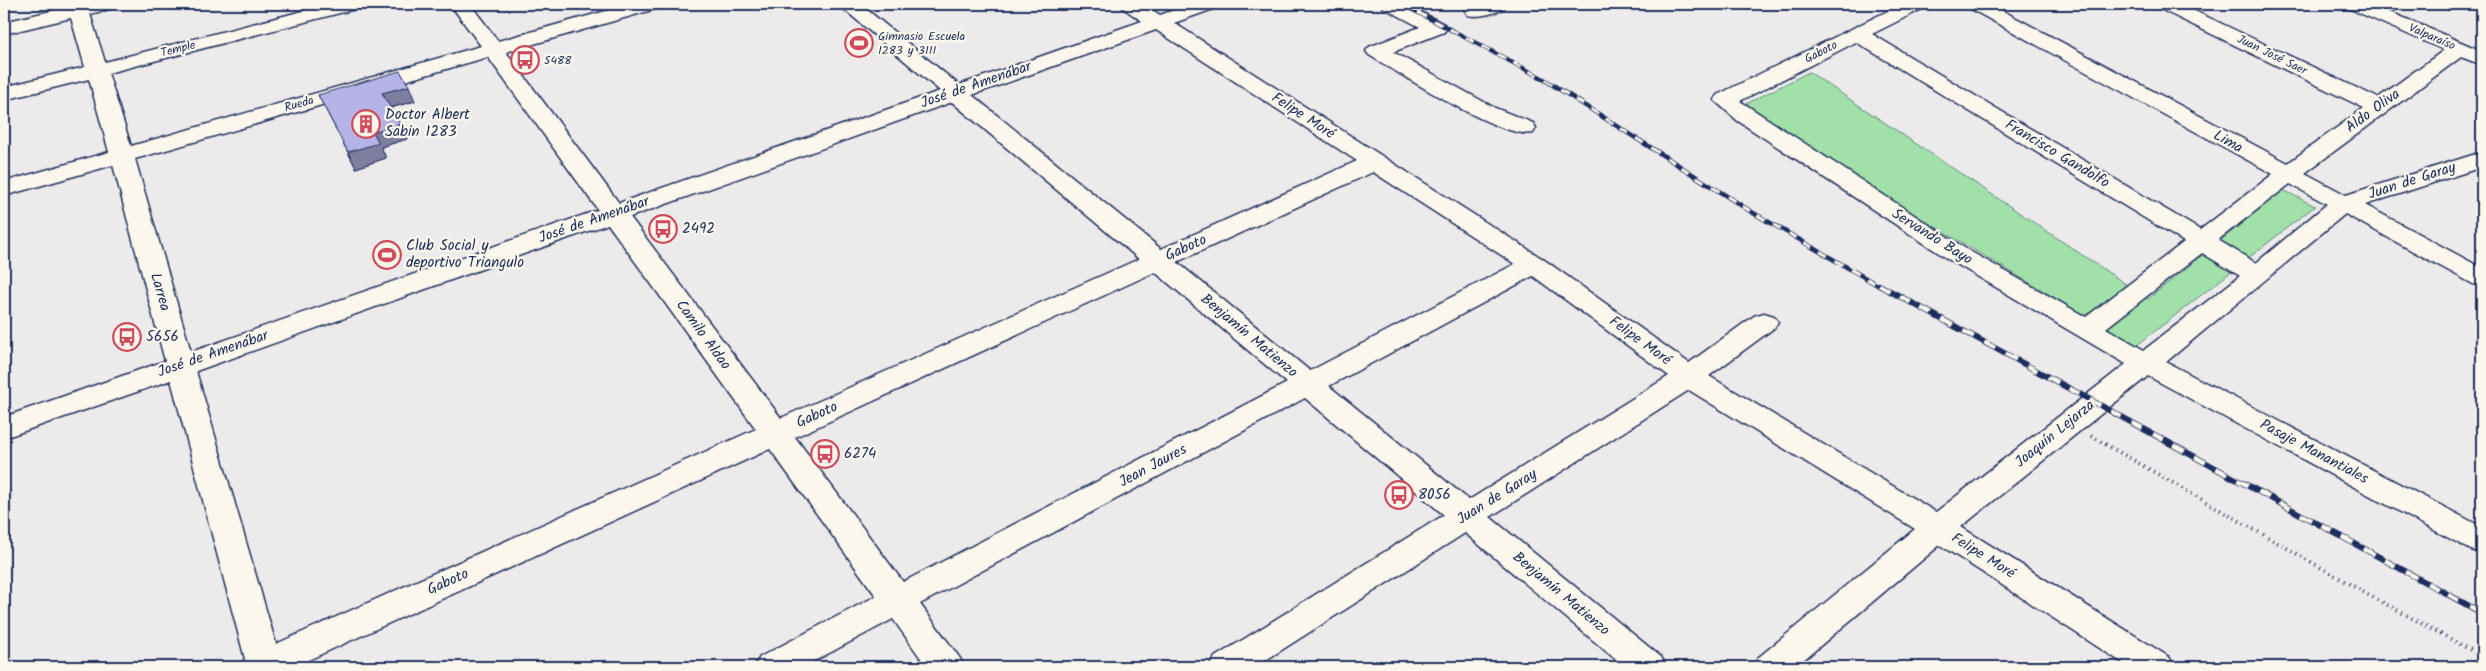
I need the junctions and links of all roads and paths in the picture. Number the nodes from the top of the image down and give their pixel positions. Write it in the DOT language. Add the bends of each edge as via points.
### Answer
graph roads {
  1 [pos="106,4"];
  2 [pos="352,4"];
  3 [pos="460,4"];
  4 [pos="652,4"];
  5 [pos="848,4"];
  6 [pos="1130,4"];
  7 [pos="1210,4"];
  8 [pos="1391,4"];
  9 [pos="1498,4"];
  10 [pos="1917,4"];
  11 [pos="1976,4"];
  12 [pos="2165,4"];
  13 [pos="2355,4"];
  14 [pos="78,7"];
  15 [pos="1475,11"];
  16 [pos="1157,22"];
  17 [pos="4,28"];
  18 [pos="1857,34"];
  19 [pos="493,49"];
  20 [pos="2459,49"];
  21 [pos="2482,59"];
  22 [pos="96,70"];
  23 [pos="956,93"];
  24 [pos="4,94"];
  25 [pos="1725,100"];
  26 [pos="2379,107"];
  27 [pos="1525,128"];
  28 [pos="122,155"];
  29 [pos="2482,159"];
  30 [pos="1375,162"];
  31 [pos="2288,174"];
  32 [pos="4,189"];
  33 [pos="2342,204"];
  34 [pos="614,213"];
  35 [pos="2201,241"];
  36 [pos="1158,261"];
  37 [pos="1534,265"];
  38 [pos="2257,275"];
  39 [pos="2482,278"];
  40 [pos="1764,322"];
  41 [pos="2087,329"];
  42 [pos="2146,363"];
  43 [pos="181,366"];
  44 [pos="1689,377"];
  45 [pos="1308,384"];
  46 [pos="2069,423"];
  47 [pos="4,428"];
  48 [pos="775,433"];
  49 [pos="1466,516"];
  50 [pos="1938,528"];
  51 [pos="2482,541"];
  52 [pos="898,600"];
  53 [pos="2482,656"];
  54 [pos="263,666"];
  55 [pos="772,667"];
  56 [pos="947,667"];
  57 [pos="1227,667"];
  58 [pos="1649,667"];
  59 [pos="1771,667"];
  60 [pos="2157,667"];
  1 -- 14 [label="street"];
  2 -- 22 [label="street, Temple"];
  3 -- 19 [label="street, Camilo Aldao"];
  4 -- 19 [label="street, Rueda"];
  5 -- 23 [label="street, Benjamín Matienzo"];
  6 -- 16 [label="street, Felipe Moré"];
  7 -- 16 [label="street, José de Amenábar"];
  8 -- 27 [label="street" via="1436,28 1376,51 1487,113"];
  9 -- 15 [label="street"];
  10 -- 18 [label="street, Gaboto"];
  11 -- 31 [label="street, Lima"];
  12 -- 26 [label="street, Juan José Saer"];
  13 -- 20 [label="street, Valparaíso"];
  14 -- 17 [label="street"];
  14 -- 22 [label="street, Larrea"];
  16 -- 23 [label="street, José de Amenábar"];
  16 -- 30 [label="street, Felipe Moré"];
  18 -- 25 [label="street, Gaboto"];
  18 -- 35 [label="street, Francisco Gandolfo"];
  19 -- 28 [label="street, Rueda"];
  19 -- 34 [label="street, Camilo Aldao"];
  20 -- 21 [label="street, Valparaíso"];
  20 -- 26 [label="street, Aldo Oliva"];
  22 -- 24 [label="street, Temple"];
  22 -- 28 [label="street, Larrea"];
  23 -- 34 [label="street, José de Amenábar"];
  23 -- 36 [label="street, Benjamín Matienzo"];
  25 -- 41 [label="street, Servando Bayo" via="1957,254"];
  26 -- 31 [label="street, Aldo Oliva"];
  28 -- 32 [label="street, Rueda"];
  28 -- 43 [label="street, Larrea"];
  29 -- 33 [label="street, Juan de Garay"];
  30 -- 36 [label="street, Gaboto"];
  30 -- 37 [label="street, Felipe Moré"];
  31 -- 33 [label="street, Lima"];
  31 -- 35 [label="street, Aldo Oliva"];
  33 -- 38 [label="street, Joaquín Lejarza"];
  33 -- 39 [label="street, Lima"];
  34 -- 43 [label="street, José de Amenábar"];
  34 -- 48 [label="street, Camilo Aldao"];
  35 -- 38 [label="street, Francisco Gandolfo"];
  35 -- 41 [label="street, Aldo Oliva"];
  36 -- 45 [label="street, Benjamín Matienzo"];
  36 -- 48 [label="street, Gaboto"];
  37 -- 44 [label="street, Felipe Moré"];
  37 -- 45 [label="street, Jean Jaures"];
  38 -- 42 [label="street, Joaquín Lejarza"];
  40 -- 44 [label="street, Juan de Garay"];
  41 -- 42 [label="street, Servando Bayo"];
  42 -- 46 [label="street, Joaquín Lejarza"];
  42 -- 51 [label="street, Pasaje Manantiales"];
  43 -- 47 [label="street, José de Amenábar"];
  43 -- 54 [label="street, Larrea"];
  44 -- 49 [label="street, Juan de Garay"];
  44 -- 50 [label="street, Felipe Moré"];
  45 -- 49 [label="street, Benjamín Matienzo"];
  45 -- 52 [label="street, Jean Jaures"];
  46 -- 50 [label="street, Joaquín Lejarza"];
  46 -- 53 [label="path" via="2367,594"];
  48 -- 52 [label="street, Camilo Aldao"];
  48 -- 54 [label="street, Gaboto"];
  49 -- 57 [label="street, Juan de Garay"];
  49 -- 58 [label="street, Benjamín Matienzo"];
  50 -- 59 [label="street, Joaquín Lejarza"];
  50 -- 60 [label="street, Felipe Moré"];
  52 -- 55 [label="street, Jean Jaures"];
  52 -- 56 [label="street, Camilo Aldao"];
}
